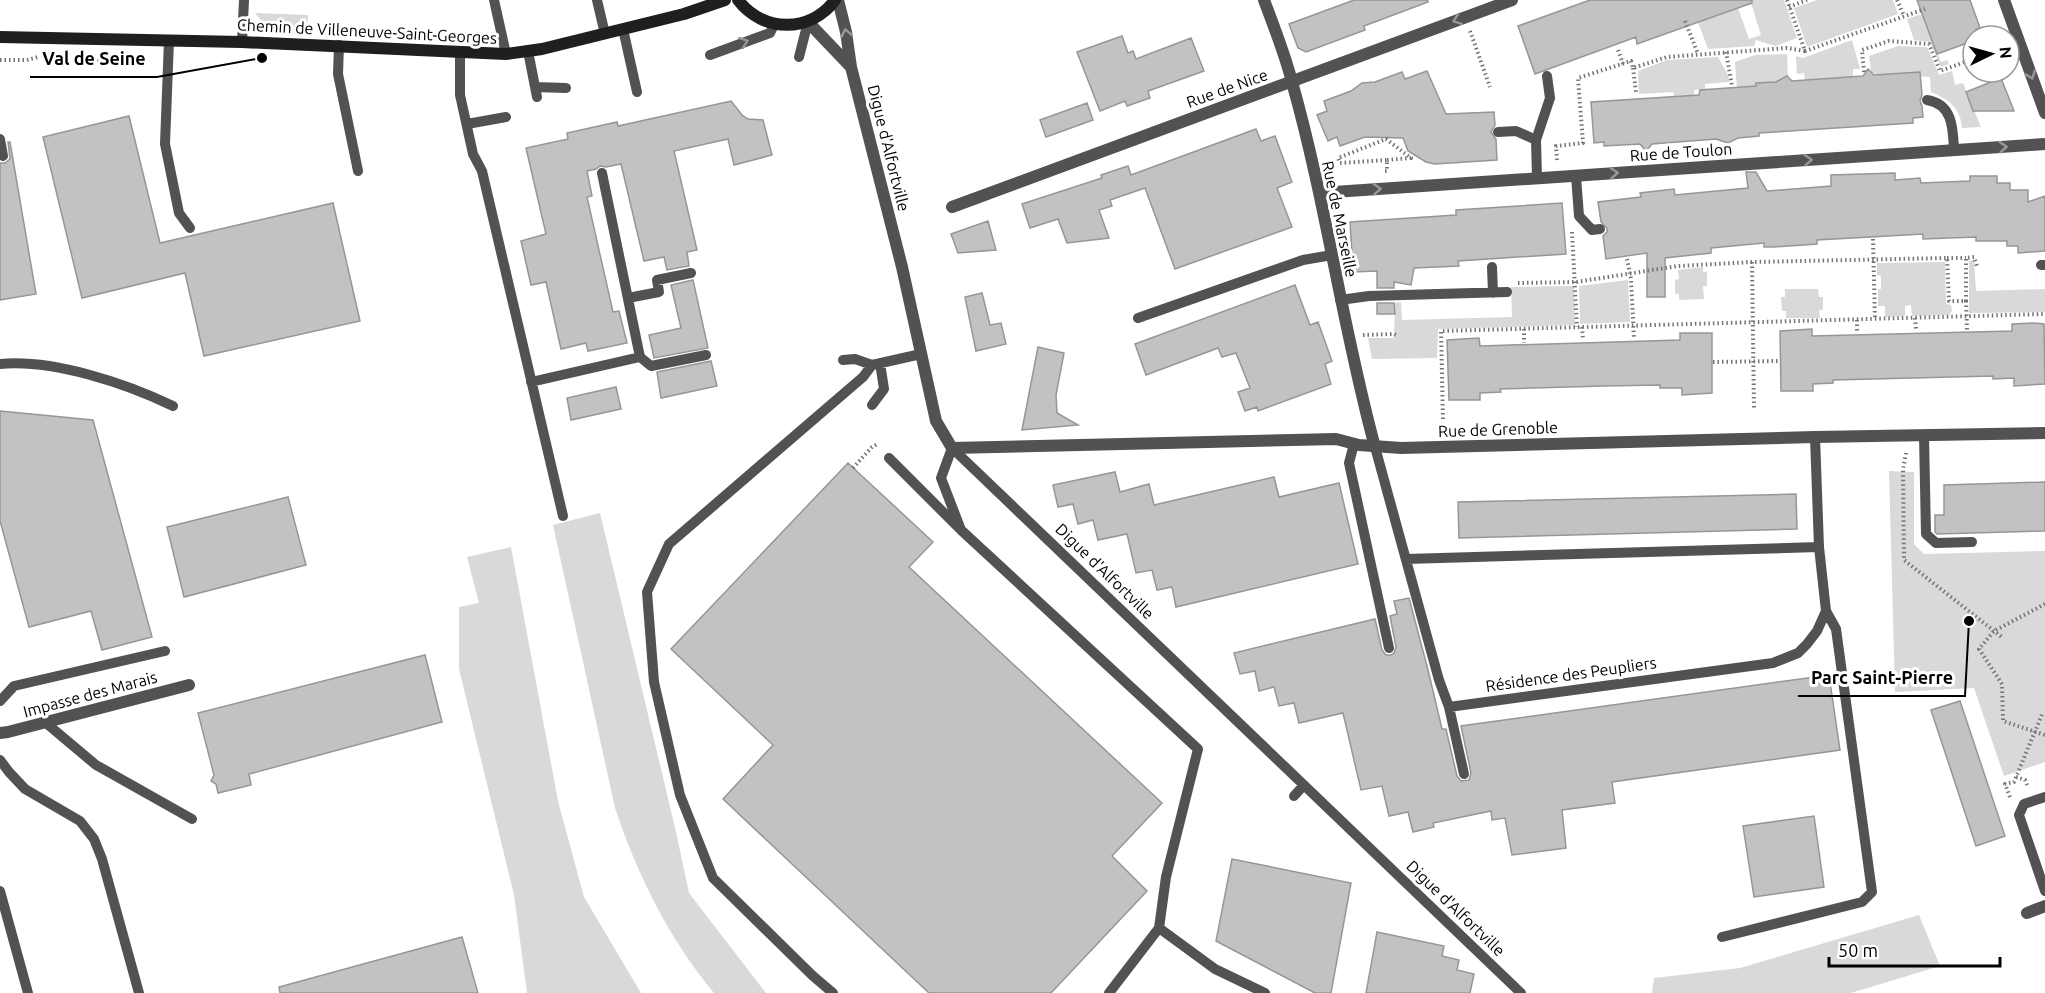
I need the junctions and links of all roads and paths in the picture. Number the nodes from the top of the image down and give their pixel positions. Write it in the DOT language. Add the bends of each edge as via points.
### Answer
graph roads {
  1 [pos="244,0"];
  2 [pos="494,0"];
  3 [pos="597,0"];
  4 [pos="725,0"];
  5 [pos="738,0"];
  6 [pos="837,0"];
  7 [pos="1264,0"];
  8 [pos="1512,0"];
  9 [pos="1787,0"];
  10 [pos="1807,0"];
  11 [pos="1897,0"];
  12 [pos="2004,0"];
  13 [pos="1789,7"];
  14 [pos="1925,9"];
  15 [pos="1904,16"];
  16 [pos="1685,21"];
  17 [pos="808,22"];
  18 [pos="774,25"];
  19 [pos="623,29"];
  20 [pos="605,34"];
  21 [pos="0,37"];
  22 [pos="169,40"];
  23 [pos="242,42"];
  24 [pos="1474,42"];
  25 [pos="339,45"];
  26 [pos="1618,50"];
  27 [pos="528,51"];
  28 [pos="1806,51"];
  29 [pos="460,52"];
  30 [pos="1726,52"];
  31 [pos="506,54"];
  32 [pos="1698,54"];
  33 [pos="710,55"];
  34 [pos="799,57"];
  35 [pos="1961,63"];
  36 [pos="1623,64"];
  37 [pos="851,67"];
  38 [pos="1633,68"];
  39 [pos="1864,72"];
  40 [pos="1547,76"];
  41 [pos="1292,82"];
  42 [pos="635,85"];
  43 [pos="1732,86"];
  44 [pos="1490,87"];
  45 [pos="566,88"];
  46 [pos="1636,92"];
  47 [pos="1927,100"];
  48 [pos="2045,113"];
  49 [pos="506,117"];
  50 [pos="467,124"];
  51 [pos="1498,132"];
  52 [pos="0,139"];
  53 [pos="1536,140"];
  54 [pos="2045,144"];
  55 [pos="1954,150"];
  56 [pos="3,156"];
  57 [pos="1556,156"];
  58 [pos="1387,160"];
  59 [pos="1387,166"];
  60 [pos="357,171"];
  61 [pos="602,173"];
  62 [pos="1576,176"];
  63 [pos="1537,178"];
  64 [pos="1319,193"];
  65 [pos="952,207"];
  66 [pos="190,228"];
  67 [pos="1599,229"];
  68 [pos="1873,239"];
  69 [pos="1573,242"];
  70 [pos="1332,255"];
  71 [pos="1947,258"];
  72 [pos="1966,258"];
  73 [pos="1627,259"];
  74 [pos="1874,260"];
  75 [pos="1752,262"];
  76 [pos="1977,266"];
  77 [pos="1492,267"];
  78 [pos="691,273"];
  79 [pos="1630,274"];
  80 [pos="1576,282"];
  81 [pos="1492,292"];
  82 [pos="1507,292"];
  83 [pos="628,298"];
  84 [pos="1341,300"];
  85 [pos="1966,301"];
  86 [pos="2045,315"];
  87 [pos="1967,316"];
  88 [pos="1138,318"];
  89 [pos="1915,318"];
  90 [pos="1875,319"];
  91 [pos="1857,320"];
  92 [pos="1753,323"];
  93 [pos="1634,326"];
  94 [pos="1580,327"];
  95 [pos="1524,329"];
  96 [pos="1916,329"];
  97 [pos="1967,330"];
  98 [pos="1857,331"];
  99 [pos="1398,336"];
  100 [pos="1634,339"];
  101 [pos="1349,340"];
  102 [pos="1583,340"];
  103 [pos="1524,343"];
  104 [pos="921,354"];
  105 [pos="706,355"];
  106 [pos="640,357"];
  107 [pos="843,360"];
  108 [pos="1754,361"];
  109 [pos="1779,361"];
  110 [pos="1713,362"];
  111 [pos="0,364"];
  112 [pos="876,364"];
  113 [pos="531,382"];
  114 [pos="872,405"];
  115 [pos="173,406"];
  116 [pos="1754,410"];
  117 [pos="1443,419"];
  118 [pos="2045,433"];
  119 [pos="1815,436"];
  120 [pos="1924,436"];
  121 [pos="1354,444"];
  122 [pos="872,447"];
  123 [pos="1375,447"];
  124 [pos="952,448"];
  125 [pos="889,458"];
  126 [pos="853,468"];
  127 [pos="563,516"];
  128 [pos="961,530"];
  129 [pos="1972,542"];
  130 [pos="1819,548"];
  131 [pos="1406,559"];
  132 [pos="2045,604"];
  133 [pos="1826,611"];
  134 [pos="1389,648"];
  135 [pos="165,651"];
  136 [pos="189,685"];
  137 [pos="0,701"];
  138 [pos="1449,706"];
  139 [pos="46,723"];
  140 [pos="0,733"];
  141 [pos="2045,735"];
  142 [pos="0,760"];
  143 [pos="1464,774"];
  144 [pos="2016,777"];
  145 [pos="2025,780"];
  146 [pos="1304,786"];
  147 [pos="1294,796"];
  148 [pos="2045,797"];
  149 [pos="192,819"];
  150 [pos="0,891"];
  151 [pos="2045,891"];
  152 [pos="2045,906"];
  153 [pos="2027,913"];
  154 [pos="1159,928"];
  155 [pos="1722,937"];
  156 [pos="28,993"];
  157 [pos="139,993"];
  158 [pos="833,993"];
  159 [pos="1109,993"];
  160 [pos="1265,993"];
  161 [pos="1521,993"];
  1 -- 23 [label="lane"];
  2 -- 31 [label="lane"];
  3 -- 20 [label="lane"];
  4 -- 19 [label="street, Chemin de Villeneuve-Saint-Georges"];
  5 -- 18 [label="street" via="758,19"];
  6 -- 17 [label="street"];
  37 -- 6 [label="street, Digue d'Alfortville, one-way"];
  7 -- 41 [label="street, Rue de Marseille"];
  8 -- 41 [label="street, Rue de Nice, one-way"];
  9 -- 13 [label="path"];
  10 -- 13 [label="path"];
  11 -- 15 [label="path"];
  12 -- 48 [label="street, one-way"];
  13 -- 28 [label="path"];
  14 -- 15 [label="path"];
  15 -- 28 [label="path"];
  16 -- 32 [label="path"];
  17 -- 18 [label="street"];
  17 -- 34 [label="lane"];
  17 -- 37 [label="street, Digue d'Alfortville"];
  33 -- 18 [label="lane, one-way" via="770,33"];
  19 -- 20 [label="street, Chemin de Villeneuve-Saint-Georges"];
  19 -- 42 [label="lane"];
  20 -- 27 [label="street, Chemin de Villeneuve-Saint-Georges"];
  21 -- 22 [label="street, Chemin de Villeneuve-Saint-Georges"];
  22 -- 23 [label="street, Chemin de Villeneuve-Saint-Georges"];
  22 -- 66 [label="lane" via="165,144 179,213"];
  23 -- 25 [label="street, Chemin de Villeneuve-Saint-Georges"];
  24 -- 44 [label="path"];
  25 -- 29 [label="street, Chemin de Villeneuve-Saint-Georges"];
  25 -- 60 [label="lane" via="338,74"];
  26 -- 36 [label="path"];
  27 -- 31 [label="street, Chemin de Villeneuve-Saint-Georges"];
  27 -- 45 [label="lane" via="536,92"];
  28 -- 30 [label="path" via="1787,48"];
  29 -- 31 [label="street, Chemin de Villeneuve-Saint-Georges"];
  29 -- 50 [label="lane" via="460,95"];
  30 -- 32 [label="path"];
  30 -- 43 [label="path"];
  32 -- 38 [label="path" via="1668,57"];
  35 -- 39 [label="path" via="1940,70 1929,44 1889,41 1863,50"];
  36 -- 38 [label="path" via="1631,61"];
  36 -- 57 [label="path" via="1578,78 1583,143 1556,146"];
  37 -- 104 [label="street, Digue d'Alfortville"];
  38 -- 46 [label="path"];
  40 -- 53 [label="lane" via="1550,98"];
  41 -- 64 [label="street, Rue de Marseille"];
  41 -- 65 [label="street, Rue de Nice"];
  47 -- 55 [label="lane" via="1937,102 1947,112 1953,128"];
  49 -- 50 [label="lane"];
  50 -- 113 [label="lane" via="473,154 482,171"];
  51 -- 53 [label="lane" via="1516,131"];
  52 -- 56 [label="lane"];
  53 -- 63 [label="lane"];
  55 -- 54 [label="street, Rue de Toulon, one-way"];
  62 -- 55 [label="street, Rue de Toulon, one-way"];
  58 -- 58 [label="path" via="1340,163 1338,158 1386,140 1411,158"];
  58 -- 59 [label="path"];
  61 -- 83 [label="lane"];
  62 -- 63 [label="street, Rue de Toulon"];
  62 -- 67 [label="lane" via="1579,216 1592,230"];
  64 -- 63 [label="street, Rue de Toulon, one-way"];
  64 -- 70 [label="street, Rue de Marseille"];
  68 -- 74 [label="path"];
  69 -- 80 [label="path"];
  70 -- 84 [label="street, Rue de Marseille"];
  70 -- 88 [label="lane" via="1303,260"];
  71 -- 72 [label="path"];
  71 -- 74 [label="path"];
  71 -- 85 [label="path" via="1949,301"];
  72 -- 76 [label="path" via="1974,257"];
  72 -- 85 [label="path"];
  73 -- 79 [label="path"];
  74 -- 75 [label="path"];
  74 -- 90 [label="path"];
  75 -- 79 [label="path" via="1678,266"];
  75 -- 92 [label="path"];
  77 -- 81 [label="lane"];
  78 -- 83 [label="lane" via="657,280 659,292"];
  79 -- 80 [label="path"];
  79 -- 93 [label="path"];
  80 -- 82 [label="path" via="1510,284"];
  80 -- 94 [label="path"];
  81 -- 82 [label="lane"];
  81 -- 84 [label="lane"];
  83 -- 106 [label="lane"];
  84 -- 101 [label="street, Rue de Marseille"];
  85 -- 87 [label="path"];
  86 -- 87 [label="path"];
  87 -- 89 [label="path"];
  87 -- 97 [label="path"];
  89 -- 90 [label="path"];
  89 -- 96 [label="path"];
  90 -- 91 [label="path"];
  91 -- 92 [label="path"];
  91 -- 98 [label="path"];
  92 -- 93 [label="path"];
  92 -- 108 [label="path"];
  93 -- 94 [label="path"];
  93 -- 100 [label="path"];
  94 -- 95 [label="path"];
  94 -- 102 [label="path"];
  95 -- 103 [label="path"];
  95 -- 117 [label="path" via="1441,331"];
  99 -- 101 [label="path" via="1366,334"];
  101 -- 123 [label="street, Rue de Marseille"];
  104 -- 112 [label="lane"];
  104 -- 124 [label="street, Digue d'Alfortville" via="936,421"];
  105 -- 106 [label="lane" via="651,366"];
  106 -- 113 [label="lane"];
  107 -- 112 [label="lane"];
  108 -- 109 [label="path"];
  108 -- 110 [label="path"];
  108 -- 116 [label="path"];
  111 -- 115 [label="lane" via="22,362 73,371 147,393"];
  112 -- 114 [label="lane" via="884,389"];
  112 -- 158 [label="lane" via="669,544 647,592 654,682 680,795 713,878"];
  113 -- 127 [label="lane"];
  118 -- 120 [label="street, Rue de Grenoble"];
  119 -- 120 [label="street, Rue de Grenoble"];
  119 -- 123 [label="street, Rue de Grenoble"];
  119 -- 130 [label="lane"];
  120 -- 129 [label="lane" via="1926,534 1936,543"];
  121 -- 123 [label="street, Rue de Grenoble"];
  121 -- 124 [label="street, Rue de Grenoble" via="1336,439"];
  121 -- 134 [label="lane" via="1349,463"];
  122 -- 126 [label="path"];
  123 -- 131 [label="lane"];
  124 -- 128 [label="lane" via="941,478"];
  124 -- 146 [label="lane, Digue d'Alfortville"];
  125 -- 128 [label="lane"];
  128 -- 154 [label="lane" via="1198,750 1166,877"];
  130 -- 131 [label="lane"];
  130 -- 133 [label="lane"];
  131 -- 138 [label="lane"];
  132 -- 141 [label="path" via="1994,631 1980,648 2002,684 2003,721"];
  133 -- 138 [label="lane, Résidence des Peupliers" via="1807,644 1773,663"];
  133 -- 155 [label="lane" via="1836,629 1872,892 1862,902"];
  135 -- 137 [label="lane" via="14,686"];
  136 -- 139 [label="street, Impasse des Marais"];
  138 -- 143 [label="lane"];
  139 -- 140 [label="street, Impasse des Marais"];
  139 -- 149 [label="lane" via="96,765"];
  142 -- 157 [label="lane" via="26,789 80,822 94,838"];
  144 -- 145 [label="path"];
  146 -- 147 [label="lane"];
  146 -- 161 [label="lane, Digue d'Alfortville"];
  148 -- 151 [label="lane" via="2024,804 2019,815"];
  150 -- 156 [label="lane"];
  152 -- 153 [label="street"];
  154 -- 159 [label="lane"];
  154 -- 160 [label="lane" via="1215,969"];
}
